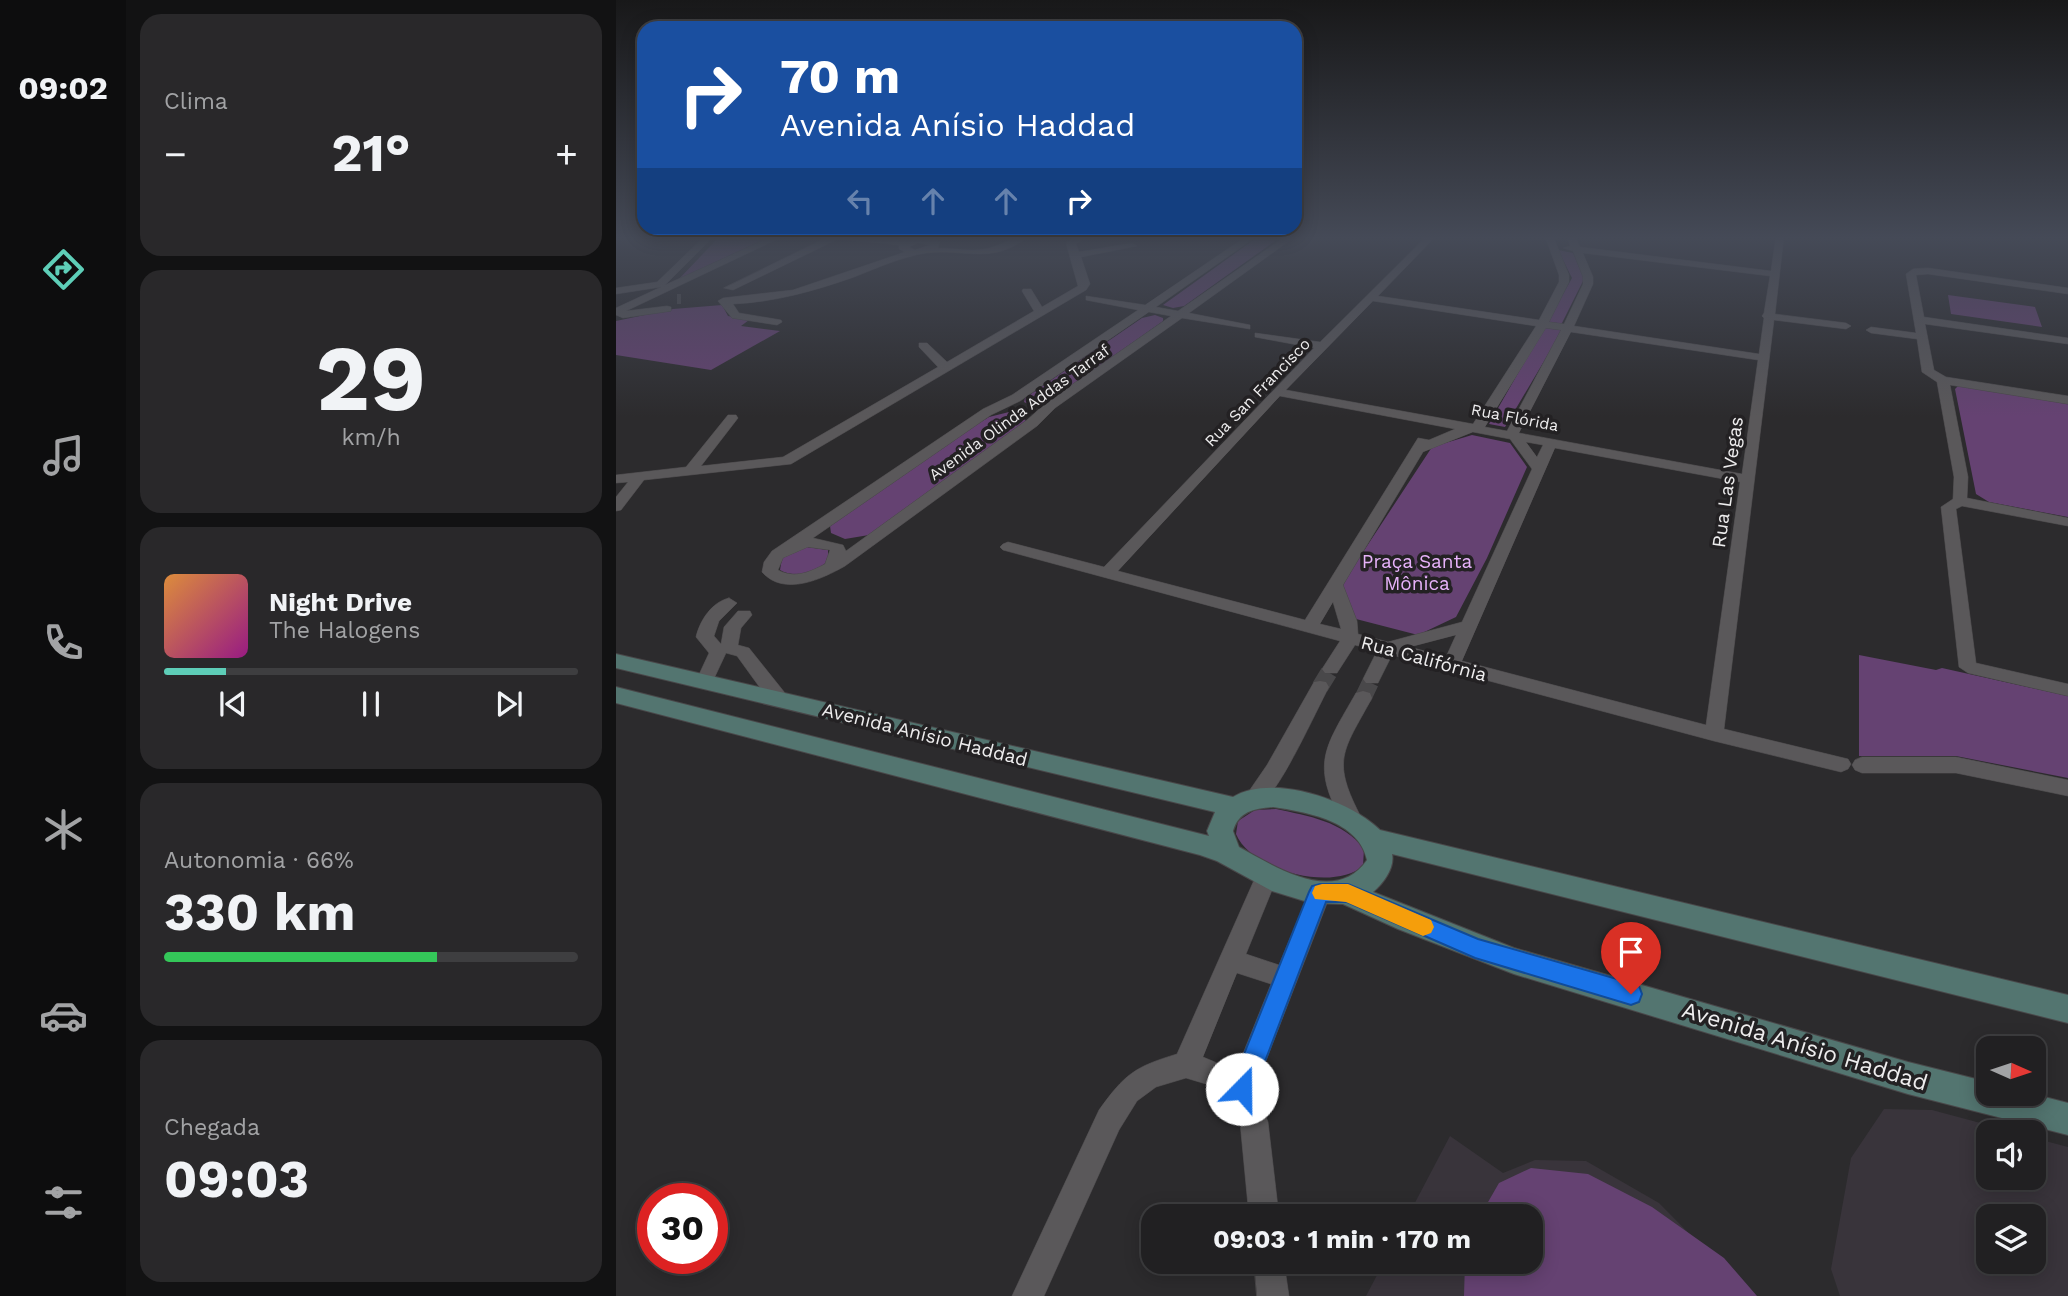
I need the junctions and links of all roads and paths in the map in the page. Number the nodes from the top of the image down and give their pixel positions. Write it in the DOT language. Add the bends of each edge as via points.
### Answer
graph roads {
  1 [pos="649,296"];
  2 [pos="658,296"];
  3 [pos="766,296"];
  4 [pos="1031,296"];
  5 [pos="1065,296"];
  6 [pos="1165,296"];
  7 [pos="1204,296"];
  8 [pos="1557,296"];
  9 [pos="1582,296"];
  10 [pos="1771,296"];
  11 [pos="1916,296"];
  12 [pos="1090,298"];
  13 [pos="1372,298"];
  14 [pos="1148,308"];
  15 [pos="1040,312"];
  16 [pos="616,314"];
  17 [pos="1180,314"];
  18 [pos="1768,316"];
  19 [pos="1921,320"];
  20 [pos="777,322"];
  21 [pos="1543,324"];
  22 [pos="1846,326"];
  23 [pos="1246,327"];
  24 [pos="1568,328"];
  25 [pos="1871,330"];
  26 [pos="1259,335"];
  27 [pos="1923,337"];
  28 [pos="2064,343"];
  29 [pos="923,345"];
  30 [pos="1324,346"];
  31 [pos="1764,358"];
  32 [pos="946,368"];
  33 [pos="1943,380"];
  34 [pos="1278,392"];
  35 [pos="2068,400"];
  36 [pos="1004,404"];
  37 [pos="1041,413"];
  38 [pos="732,418"];
  39 [pos="1437,421"];
  40 [pos="1478,427"];
  41 [pos="1511,433"];
  42 [pos="1551,442"];
  43 [pos="1417,450"];
  44 [pos="1539,469"];
  45 [pos="690,471"];
  46 [pos="639,477"];
  47 [pos="616,479"];
  48 [pos="1746,479"];
  49 [pos="1960,501"];
  50 [pos="616,507"];
  51 [pos="2068,522"];
  52 [pos="1008,547"];
  53 [pos="788,548"];
  54 [pos="833,564"];
  55 [pos="1108,573"];
  56 [pos="1335,585"];
  57 [pos="1310,626"];
  58 [pos="1468,626"];
  59 [pos="1350,638"];
  60 [pos="1387,648"];
  61 [pos="730,651"];
  62 [pos="616,661"];
  63 [pos="1451,665"];
  64 [pos="1331,669"];
  65 [pos="1372,679"];
  66 [pos="705,681"];
  67 [pos="1321,687"];
  68 [pos="2068,690"];
  69 [pos="616,695"];
  70 [pos="778,698"];
  71 [pos="1363,698"];
  72 [pos="1714,734"];
  73 [pos="1841,764"];
  74 [pos="1862,765"];
  75 [pos="2068,788"];
  76 [pos="1245,802"];
  77 [pos="1351,819"];
  78 [pos="1374,839"];
  79 [pos="1229,854"];
  80 [pos="1266,878"];
  81 [pos="1334,893"];
  82 [pos="1231,960"];
  83 [pos="1286,978"];
  84 [pos="2068,1009"];
  85 [pos="1186,1065"];
  86 [pos="1242,1089"];
  87 [pos="2068,1119"];
  88 [pos="1263,1204"];
  89 [pos="1270,1274"];
  90 [pos="1028,1296"];
  91 [pos="1273,1296"];
  1 -- 16 [label="street"];
  2 -- 16 [label="street" via="669,304"];
  3 -- 20 [label="street" via="725,301 736,316"];
  4 -- 15 [label="street"];
  5 -- 15 [label="street"];
  6 -- 14 [label="street, Avenida Olinda Addas Tarraf"];
  7 -- 17 [label="street, Avenida Olinda Addas Tarraf"];
  8 -- 21 [label="street"];
  9 -- 24 [label="street"];
  10 -- 18 [label="street, Rua Las Vegas"];
  11 -- 19 [label="street"];
  12 -- 14 [label="street"];
  13 -- 21 [label="street"];
  13 -- 30 [label="street, Rua San Francisco"];
  14 -- 17 [label="street"];
  14 -- 36 [label="street, Avenida Olinda Addas Tarraf"];
  15 -- 32 [label="street"];
  17 -- 23 [label="street"];
  17 -- 37 [label="street, Avenida Olinda Addas Tarraf"];
  18 -- 22 [label="street"];
  18 -- 31 [label="street, Rua Las Vegas"];
  19 -- 27 [label="street"];
  19 -- 28 [label="street"];
  21 -- 24 [label="street"];
  21 -- 40 [label="street"];
  24 -- 31 [label="street"];
  24 -- 41 [label="street"];
  25 -- 27 [label="street"];
  26 -- 30 [label="street"];
  27 -- 33 [label="street" via="1928,372"];
  29 -- 32 [label="street"];
  30 -- 34 [label="street, Rua San Francisco"];
  31 -- 48 [label="street, Rua Las Vegas"];
  32 -- 45 [label="street" via="786,461"];
  33 -- 35 [label="street"];
  33 -- 49 [label="street" via="1961,477"];
  34 -- 39 [label="street, Rua Flórida"];
  34 -- 55 [label="street, Rua San Francisco"];
  36 -- 37 [label="street"];
  36 -- 53 [label="street, Avenida Olinda Addas Tarraf"];
  37 -- 54 [label="street, Avenida Olinda Addas Tarraf"];
  38 -- 45 [label="street"];
  39 -- 40 [label="street, Rua Flórida"];
  39 -- 43 [label="street"];
  40 -- 41 [label="street, Rua Flórida"];
  40 -- 43 [label="street"];
  41 -- 42 [label="street, Rua Flórida"];
  41 -- 44 [label="street"];
  42 -- 44 [label="street"];
  42 -- 48 [label="street, Rua Flórida"];
  43 -- 56 [label="street"];
  44 -- 58 [label="street"];
  45 -- 46 [label="street"];
  46 -- 47 [label="street"];
  46 -- 50 [label="street"];
  48 -- 72 [label="street, Rua Las Vegas"];
  49 -- 51 [label="street"];
  49 -- 68 [label="street" via="1948,507 1968,667"];
  52 -- 55 [label="street, Rua Califórnia"];
  53 -- 54 [label="street" via="830,543 838,548"];
  53 -- 54 [label="street, Avenida Olinda Addas Tarraf" via="770,564 770,572 777,578 806,578"];
  55 -- 57 [label="street, Rua Califórnia"];
  56 -- 57 [label="street"];
  56 -- 59 [label="street" via="1349,621"];
  57 -- 59 [label="street, Rua Califórnia"];
  58 -- 60 [label="street"];
  58 -- 63 [label="street"];
  59 -- 60 [label="street, Rua Califórnia"];
  59 -- 64 [label="street"];
  60 -- 63 [label="street, Rua Califórnia"];
  60 -- 65 [label="street"];
  61 -- 61 [label="street" via="733,627 741,612 711,621 705,637"];
  61 -- 66 [label="street"];
  61 -- 70 [label="street"];
  62 -- 66 [label="main road, Avenida Anísio Haddad"];
  63 -- 72 [label="street, Rua Califórnia"];
  66 -- 70 [label="main road, Avenida Anísio Haddad"];
  67 -- 76 [label="street" via="1274,770"];
  69 -- 79 [label="main road, Avenida Anísio Haddad"];
  70 -- 76 [label="main road, Avenida Anísio Haddad" via="1030,760"];
  71 -- 77 [label="street" via="1334,754 1331,775 1336,796"];
  72 -- 73 [label="street, Rua Califórnia"];
  74 -- 75 [label="street" via="1956,765"];
  76 -- 77 [label="main road, Avenida Anísio Haddad" via="1309,804"];
  76 -- 79 [label="main road" via="1229,810 1220,831"];
  77 -- 78 [label="main road, Avenida Anísio Haddad"];
  78 -- 81 [label="main road" via="1381,860 1374,875"];
  78 -- 84 [label="main road, Avenida Anísio Haddad"];
  79 -- 80 [label="main road, Avenida Anísio Haddad"];
  80 -- 81 [label="main road, Avenida Anísio Haddad"];
  80 -- 82 [label="street"];
  81 -- 83 [label="street"];
  81 -- 87 [label="main road, Avenida Anísio Haddad" via="1514,961 1908,1078"];
  82 -- 83 [label="street"];
  82 -- 85 [label="street"];
  83 -- 86 [label="street"];
  85 -- 86 [label="street"];
  85 -- 90 [label="street" via="1149,1076 1128,1091 1109,1120"];
  86 -- 88 [label="street" via="1254,1122"];
  89 -- 91 [label="street"];
}
